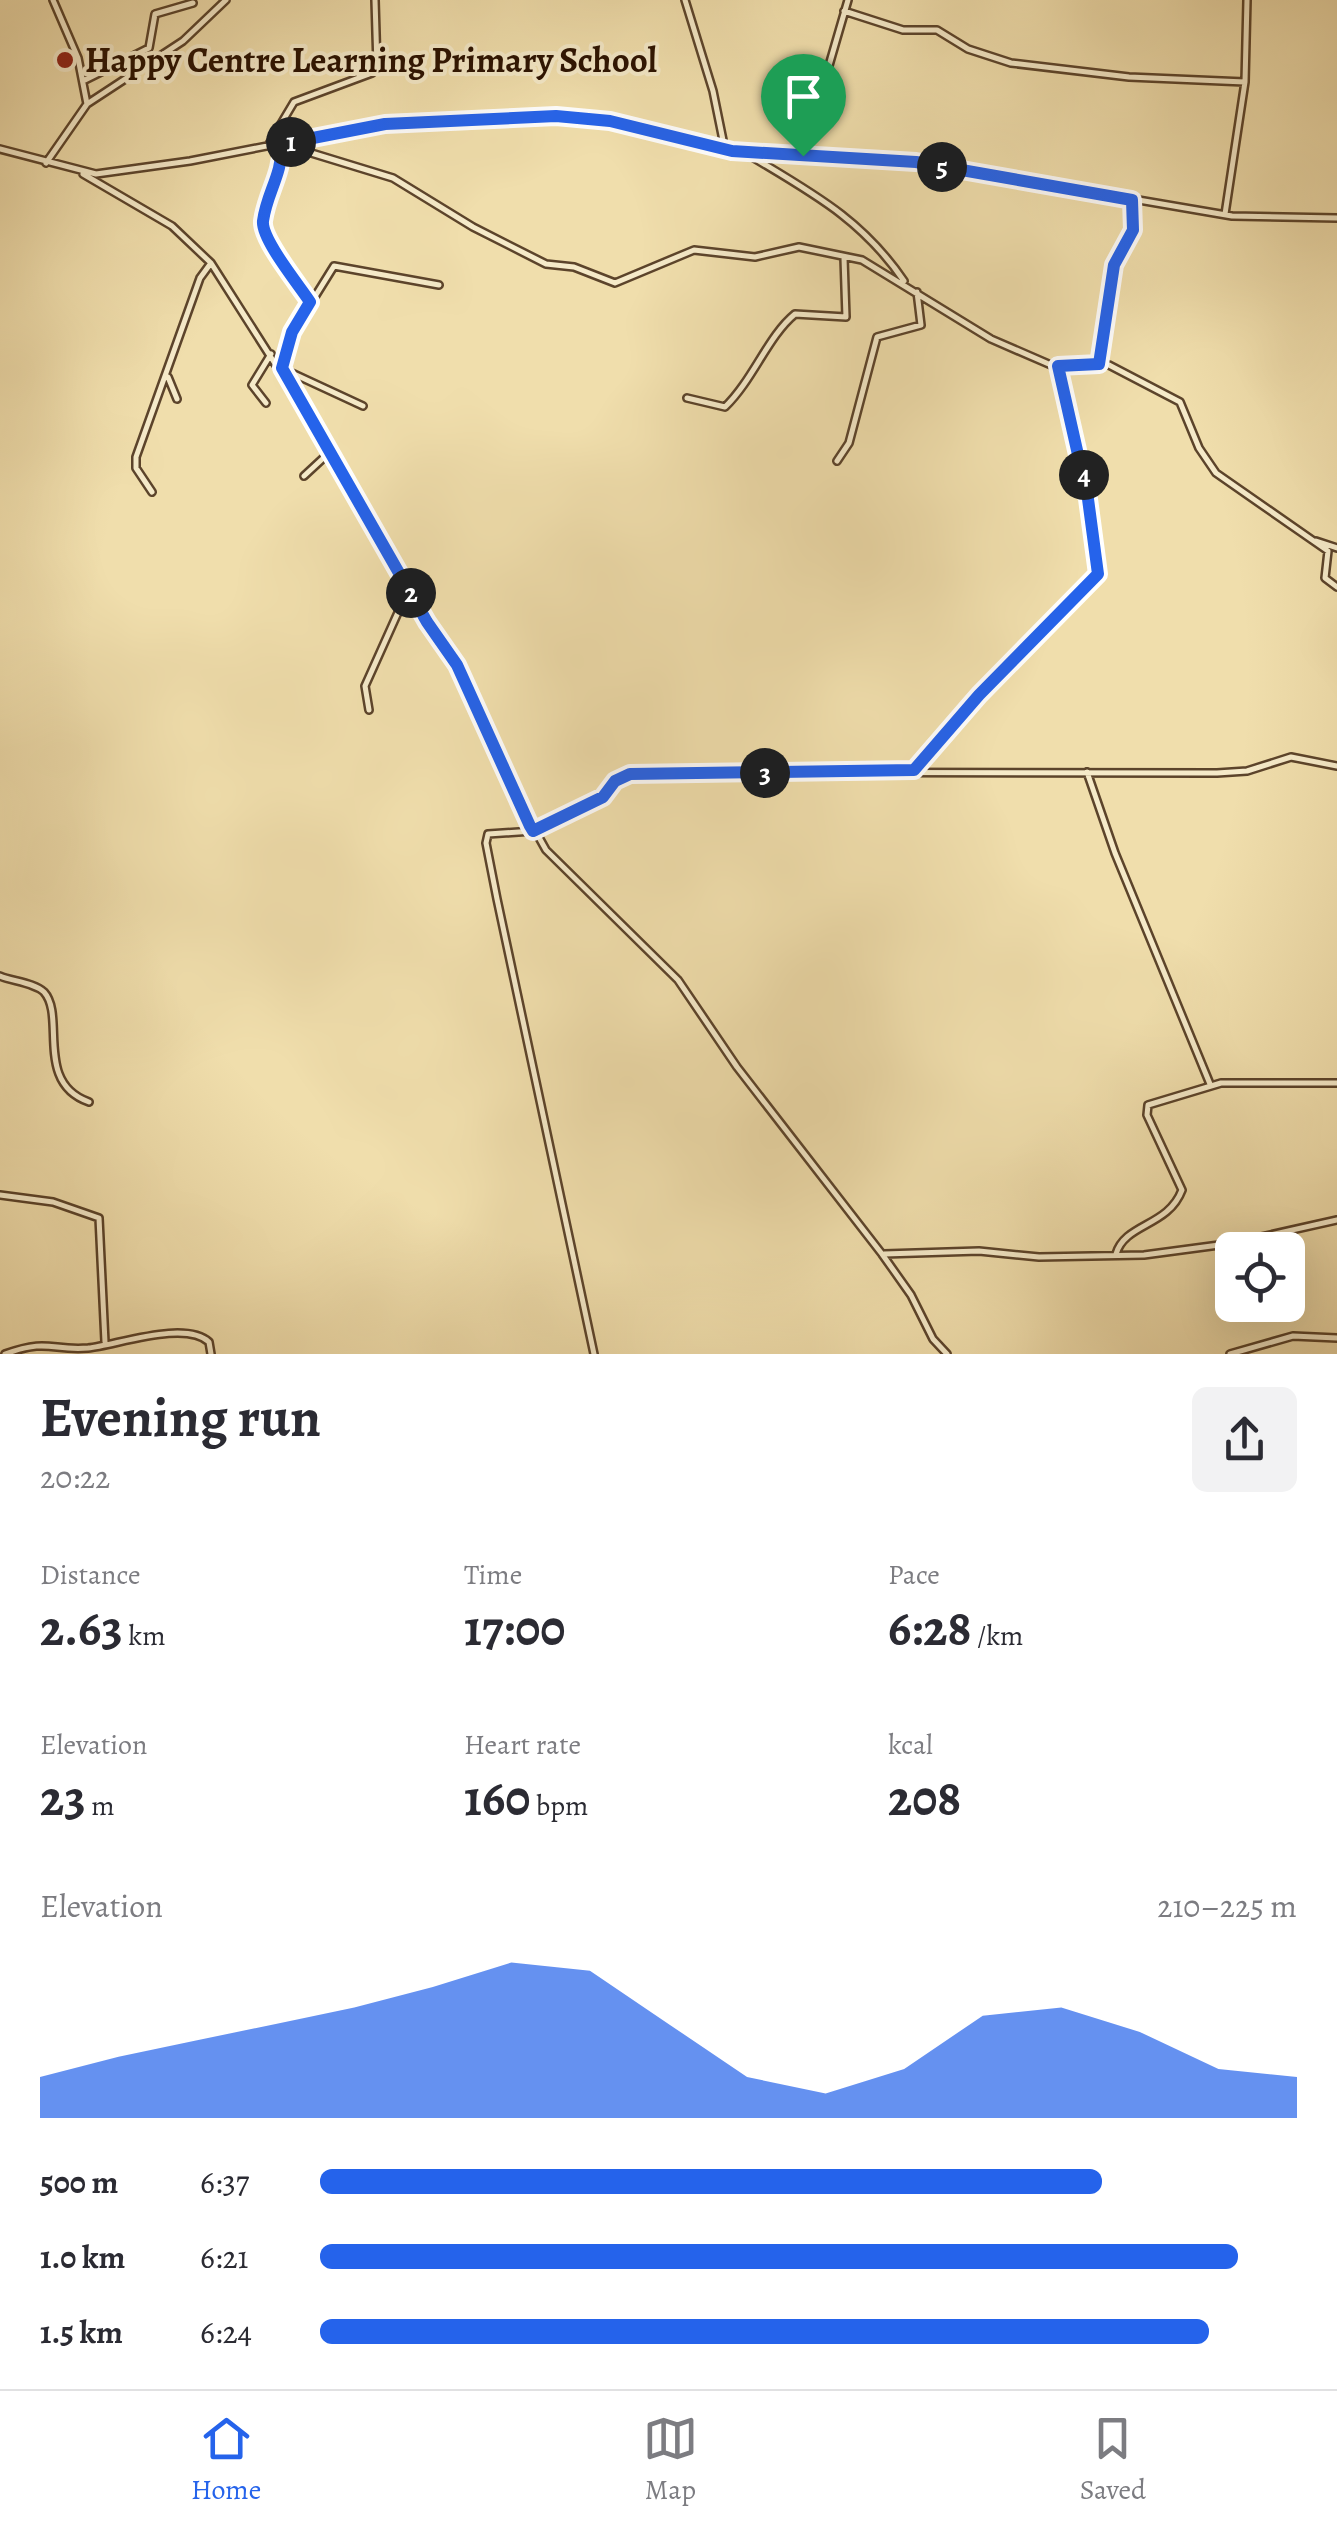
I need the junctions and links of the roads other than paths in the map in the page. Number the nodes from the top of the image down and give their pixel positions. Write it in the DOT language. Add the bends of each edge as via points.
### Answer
graph roads {
  1 [pos="53,0"];
  2 [pos="226,0"];
  3 [pos="375,0"];
  4 [pos="685,0"];
  5 [pos="848,0"];
  6 [pos="1247,0"];
  7 [pos="193,3"];
  8 [pos="844,12"];
  9 [pos="83,81"];
  10 [pos="1245,82"];
  11 [pos="86,104"];
  12 [pos="269,144"];
  13 [pos="282,144"];
  14 [pos="0,149"];
  15 [pos="725,150"];
  16 [pos="746,153"];
  17 [pos="803,156"];
  18 [pos="46,163"];
  19 [pos="83,174"];
  20 [pos="1132,200"];
  21 [pos="1224,214"];
  22 [pos="1337,218"];
  23 [pos="844,258"];
  24 [pos="210,263"];
  25 [pos="439,285"];
  26 [pos="907,286"];
  27 [pos="917,292"];
  28 [pos="310,302"];
  29 [pos="270,354"];
  30 [pos="1099,364"];
  31 [pos="1058,366"];
  32 [pos="282,368"];
  33 [pos="167,374"];
  34 [pos="686,398"];
  35 [pos="177,399"];
  36 [pos="266,403"];
  37 [pos="364,406"];
  38 [pos="331,452"];
  39 [pos="838,461"];
  40 [pos="304,476"];
  41 [pos="152,492"];
  42 [pos="1311,540"];
  43 [pos="1337,548"];
  44 [pos="1337,587"];
  45 [pos="409,588"];
  46 [pos="368,710"];
  47 [pos="1337,766"];
  48 [pos="914,770"];
  49 [pos="1087,772"];
  50 [pos="533,831"];
  51 [pos="0,976"];
  52 [pos="1337,1083"];
  53 [pos="1210,1084"];
  54 [pos="89,1102"];
  55 [pos="0,1195"];
  56 [pos="1337,1220"];
  57 [pos="882,1254"];
  58 [pos="1116,1254"];
  59 [pos="1337,1338"];
  60 [pos="105,1342"];
  61 [pos="5,1354"];
  62 [pos="210,1354"];
  63 [pos="594,1354"];
  64 [pos="948,1354"];
  65 [pos="1230,1354"];
  1 -- 9 [label="street"];
  2 -- 11 [label="street" via="183,41"];
  3 -- 12 [label="street" via="377,66 364,78 294,102"];
  4 -- 15 [label="street"];
  5 -- 8 [label="street"];
  6 -- 10 [label="street"];
  7 -- 9 [label="street" via="156,14 149,48"];
  8 -- 10 [label="street" via="903,30 937,30 1011,64"];
  8 -- 17 [label="street"];
  9 -- 11 [label="street"];
  10 -- 21 [label="street"];
  11 -- 18 [label="street"];
  12 -- 13 [label="street"];
  12 -- 19 [label="street"];
  13 -- 15 [label="street" via="385,124 542,116 610,121"];
  13 -- 23 [label="street" via="394,178 546,264 615,283 694,250 755,257 799,248"];
  13 -- 28 [label="street" via="265,236"];
  14 -- 18 [label="street"];
  15 -- 16 [label="street"];
  16 -- 17 [label="street"];
  16 -- 26 [label="street" via="830,202 872,237"];
  17 -- 20 [label="street" via="916,162"];
  18 -- 19 [label="street"];
  19 -- 24 [label="street" via="172,226"];
  20 -- 21 [label="street"];
  20 -- 30 [label="street" via="1133,230 1114,265"];
  21 -- 22 [label="street"];
  23 -- 26 [label="street" via="862,260"];
  23 -- 34 [label="street" via="846,316 795,314 725,407"];
  24 -- 29 [label="street"];
  24 -- 33 [label="street"];
  25 -- 28 [label="street" via="334,266"];
  26 -- 27 [label="street"];
  27 -- 31 [label="street" via="982,335"];
  27 -- 39 [label="street" via="921,325 877,337 850,443"];
  28 -- 32 [label="street"];
  29 -- 32 [label="street"];
  29 -- 36 [label="street" via="252,384"];
  30 -- 31 [label="street"];
  30 -- 42 [label="street" via="1180,402 1216,472"];
  31 -- 48 [label="street" via="1098,574"];
  32 -- 37 [label="street"];
  32 -- 38 [label="street"];
  33 -- 35 [label="street"];
  33 -- 41 [label="street" via="136,457"];
  38 -- 40 [label="street"];
  38 -- 45 [label="street"];
  42 -- 43 [label="street"];
  42 -- 44 [label="street" via="1328,551 1325,578"];
  45 -- 46 [label="street" via="365,686"];
  45 -- 50 [label="street" via="457,665"];
  47 -- 49 [label="street" via="1296,757 1247,771"];
  48 -- 49 [label="street"];
  48 -- 50 [label="street" via="630,774 603,797"];
  49 -- 53 [label="street"];
  50 -- 57 [label="street" via="678,980"];
  50 -- 63 [label="street" via="492,832 486,842"];
  51 -- 54 [label="street" via="46,995 59,1070"];
  52 -- 53 [label="street"];
  53 -- 58 [label="street" via="1148,1105 1182,1190 1169,1212 1124,1238"];
  55 -- 60 [label="street" via="53,1202 99,1218"];
  56 -- 58 [label="street" via="1213,1247"];
  57 -- 58 [label="street"];
  57 -- 64 [label="street"];
  59 -- 65 [label="street" via="1293,1336"];
  60 -- 61 [label="street" via="85,1348 41,1342"];
  60 -- 62 [label="street" via="193,1334 209,1342"];
}
